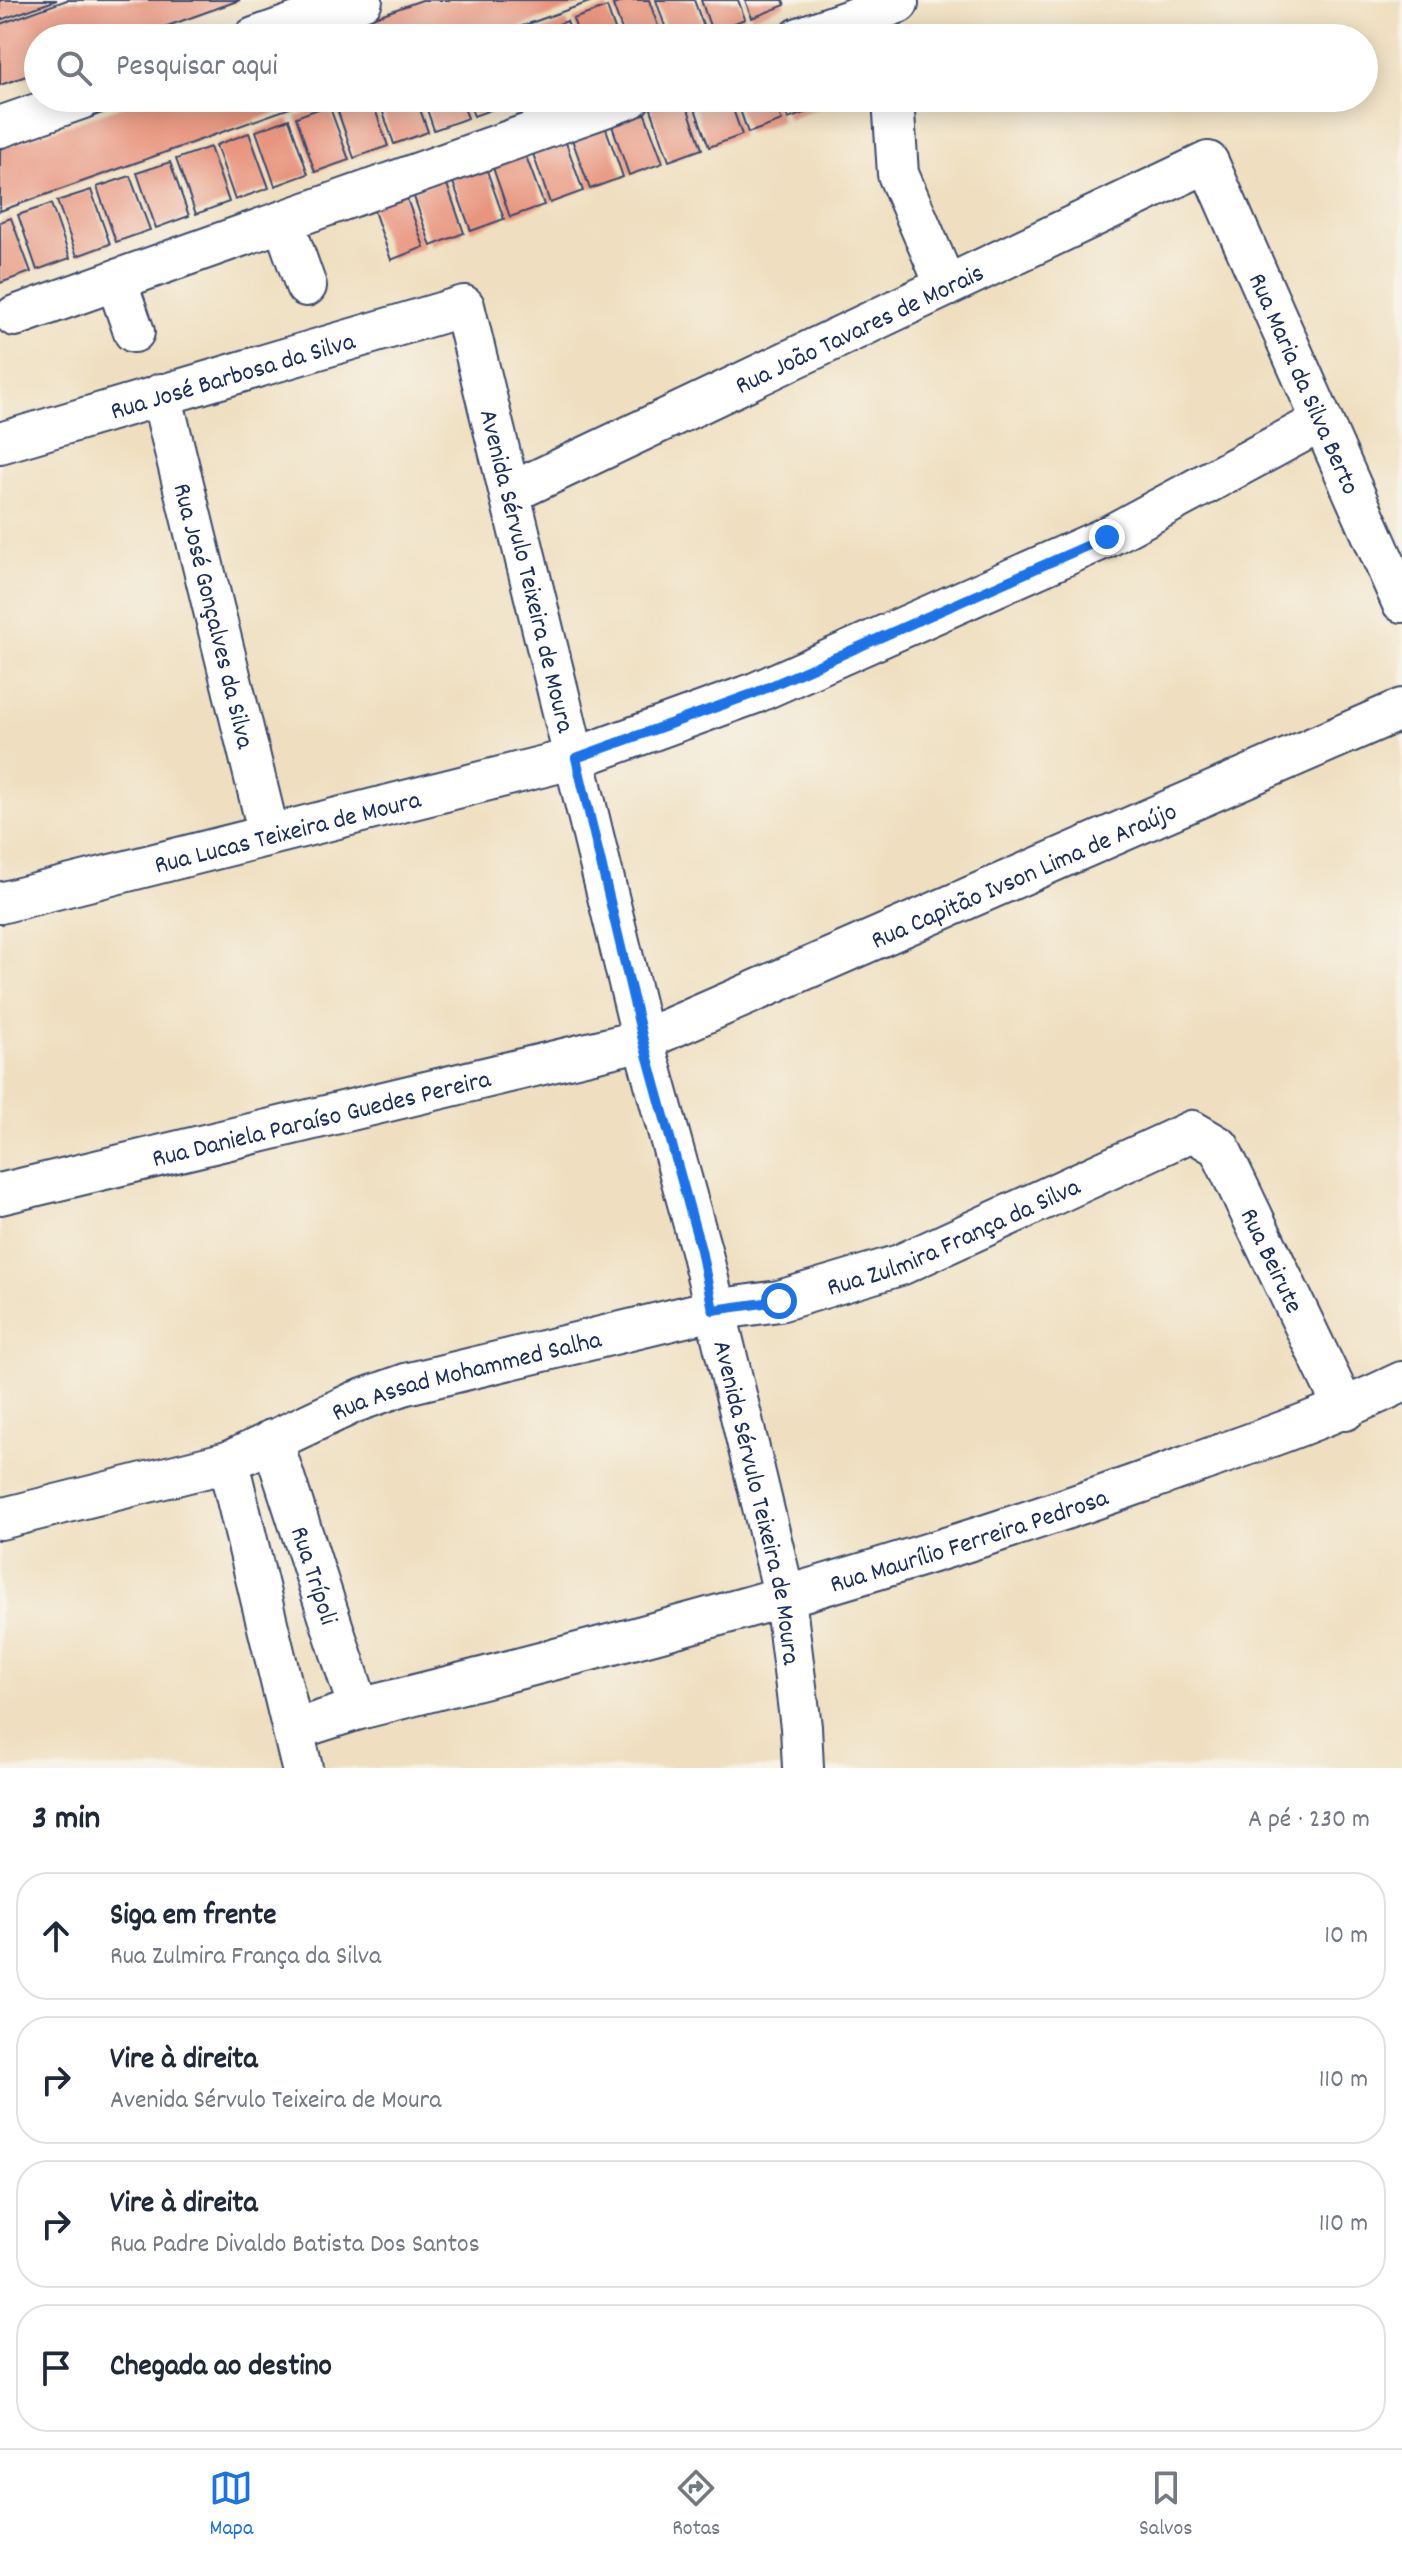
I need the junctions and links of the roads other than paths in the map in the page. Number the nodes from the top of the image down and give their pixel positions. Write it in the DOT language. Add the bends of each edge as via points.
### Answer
graph roads {
  1 [pos="362,0"];
  2 [pos="897,14"];
  3 [pos="294,24"];
  4 [pos="856,24"];
  5 [pos="43,112"];
  6 [pos="591,112"];
  7 [pos="894,112"];
  8 [pos="0,127"];
  9 [pos="1208,162"];
  10 [pos="283,221"];
  11 [pos="116,280"];
  12 [pos="306,286"];
  13 [pos="946,286"];
  14 [pos="464,306"];
  15 [pos="15,316"];
  16 [pos="134,332"];
  17 [pos="161,394"];
  18 [pos="1322,421"];
  19 [pos="0,443"];
  20 [pos="510,493"];
  21 [pos="1402,602"];
  22 [pos="1402,709"];
  23 [pos="576,758"];
  24 [pos="269,835"];
  25 [pos="0,903"];
  26 [pos="643,1040"];
  27 [pos="1184,1132"];
  28 [pos="0,1194"];
  29 [pos="713,1310"];
  30 [pos="1402,1382"];
  31 [pos="1345,1410"];
  32 [pos="272,1440"];
  33 [pos="228,1462"];
  34 [pos="0,1519"];
  35 [pos="785,1598"];
  36 [pos="359,1709"];
  37 [pos="293,1730"];
  38 [pos="302,1768"];
  39 [pos="803,1768"];
  1 -- 3 [label="street"];
  2 -- 4 [label="street"];
  5 -- 8 [label="street"];
  6 -- 10 [label="street"];
  7 -- 13 [label="street" via="898,174"];
  9 -- 13 [label="street, Rua João Tavares de Morais"];
  9 -- 18 [label="street, Rua Maria da Silva Berto"];
  10 -- 11 [label="street"];
  10 -- 12 [label="street"];
  11 -- 15 [label="street"];
  11 -- 16 [label="street"];
  13 -- 20 [label="street, Rua João Tavares de Morais"];
  14 -- 17 [label="street, Rua José Barbosa da Silva"];
  14 -- 20 [label="street, Avenida Sérvulo Teixeira de Moura"];
  17 -- 19 [label="street, Rua José Barbosa da Silva"];
  17 -- 24 [label="street, Rua José Gonçalves da Silva"];
  18 -- 21 [label="street, Rua Maria da Silva Berto"];
  18 -- 23 [label="street, Rua Lucas Teixeira de Moura" via="1107,537 755,693"];
  20 -- 23 [label="street, Avenida Sérvulo Teixeira de Moura"];
  22 -- 26 [label="street, Rua Capitão Ivson Lima de Araújo"];
  23 -- 24 [label="street, Rua Lucas Teixeira de Moura"];
  23 -- 26 [label="street, Avenida Sérvulo Teixeira de Moura"];
  24 -- 25 [label="street, Rua Lucas Teixeira de Moura"];
  26 -- 28 [label="street, Rua Daniela Paraíso Guedes Pereira"];
  26 -- 29 [label="street, Avenida Sérvulo Teixeira de Moura"];
  27 -- 29 [label="street, Rua Zulmira França da Silva" via="900,1265 779,1301"];
  27 -- 31 [label="street, Rua Beirute" via="1199,1132 1219,1147"];
  29 -- 32 [label="street, Rua Assad Mohammed Salha" via="406,1384"];
  29 -- 35 [label="street, Avenida Sérvulo Teixeira de Moura"];
  30 -- 31 [label="street, Rua Maurílio Ferreira Pedrosa"];
  31 -- 35 [label="street, Rua Maurílio Ferreira Pedrosa" via="1003,1531"];
  32 -- 33 [label="street, Rua Assad Mohammed Salha"];
  32 -- 36 [label="street, Rua Trípoli"];
  33 -- 34 [label="street, Rua Assad Mohammed Salha"];
  33 -- 37 [label="street"];
  35 -- 36 [label="street, Rua Maurílio Ferreira Pedrosa"];
  35 -- 39 [label="street, Avenida Sérvulo Teixeira de Moura"];
  36 -- 37 [label="street, Rua Maurílio Ferreira Pedrosa"];
  37 -- 38 [label="street"];
}
